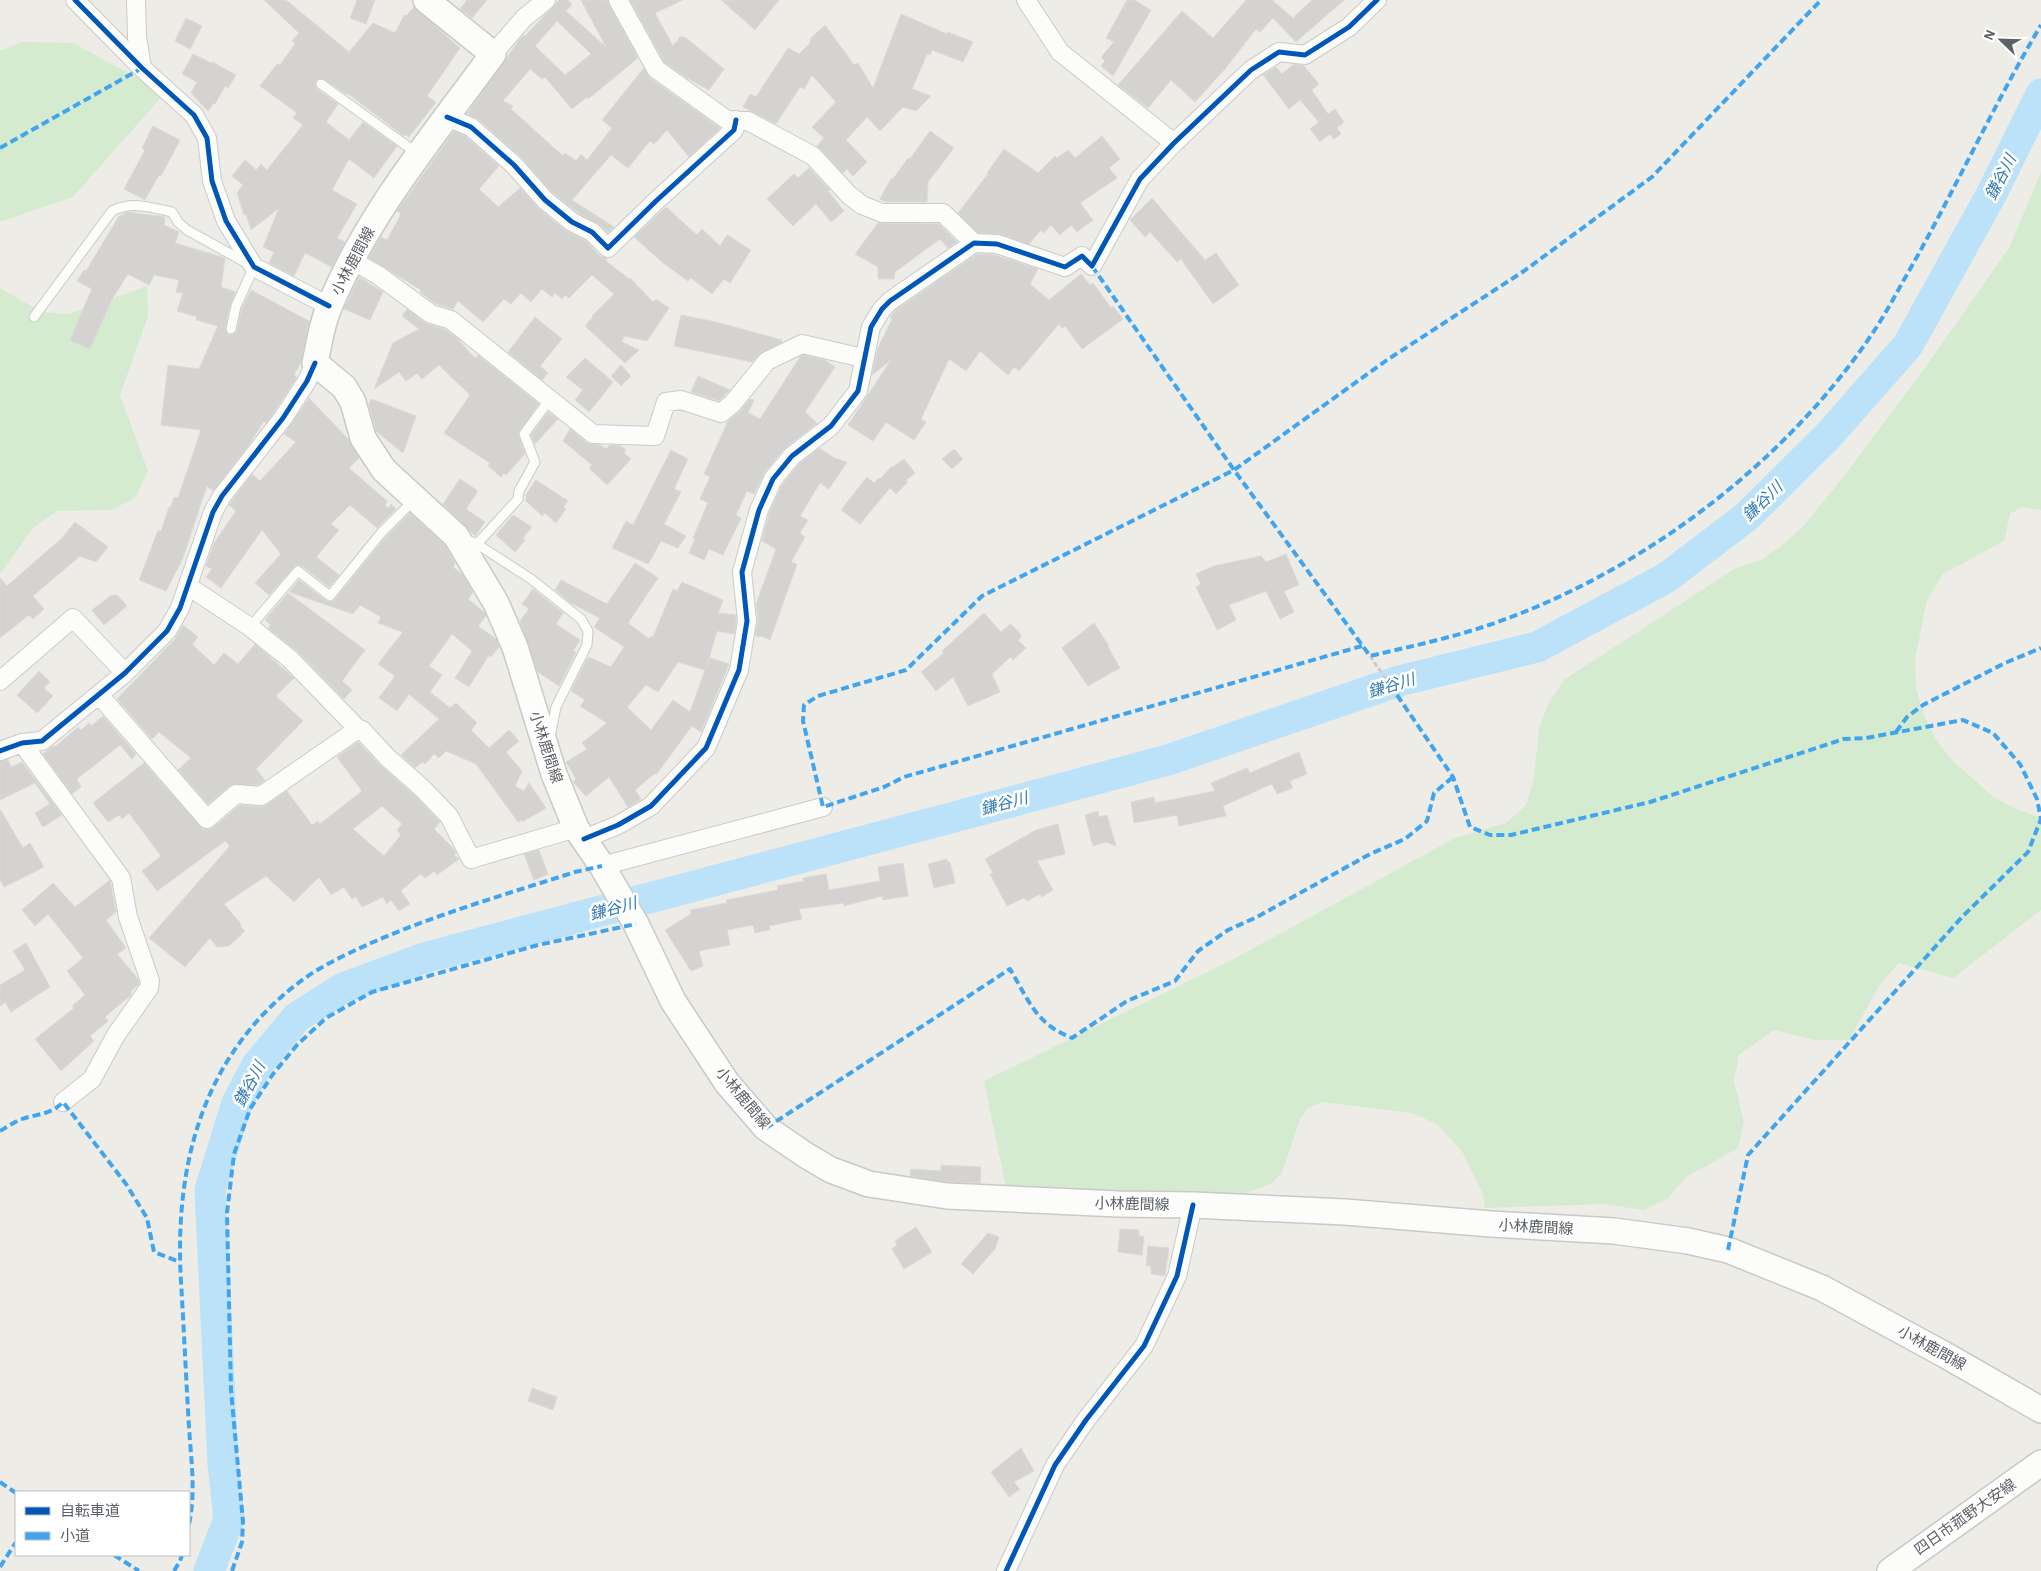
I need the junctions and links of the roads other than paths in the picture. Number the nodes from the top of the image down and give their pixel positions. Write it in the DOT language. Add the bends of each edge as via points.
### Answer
graph roads {
  1 [pos="76,0"];
  2 [pos="136,0"];
  3 [pos="426,0"];
  4 [pos="546,0"];
  5 [pos="618,0"];
  6 [pos="1026,0"];
  7 [pos="1377,0"];
  8 [pos="492,54"];
  9 [pos="142,68"];
  10 [pos="322,84"];
  11 [pos="447,118"];
  12 [pos="736,120"];
  13 [pos="1174,143"];
  14 [pos="418,154"];
  15 [pos="974,243"];
  16 [pos="352,260"];
  17 [pos="254,267"];
  18 [pos="329,306"];
  19 [pos="34,318"];
  20 [pos="231,329"];
  21 [pos="863,358"];
  22 [pos="315,363"];
  23 [pos="550,399"];
  24 [pos="415,499"];
  25 [pos="467,540"];
  26 [pos="188,586"];
  27 [pos="250,626"];
  28 [pos="125,673"];
  29 [pos="0,681"];
  30 [pos="100,696"];
  31 [pos="358,729"];
  32 [pos="22,743"];
  33 [pos="0,752"];
  34 [pos="546,752"];
  35 [pos="823,807"];
  36 [pos="580,833"];
  37 [pos="604,870"];
  38 [pos="63,1102"];
  39 [pos="1192,1205"];
  40 [pos="2041,1410"];
  41 [pos="2041,1463"];
  42 [pos="1006,1571"];
  43 [pos="1890,1571"];
  1 -- 9 [label="street"];
  2 -- 9 [label="street"];
  3 -- 8 [label="main road"];
  4 -- 8 [label="street" via="524,18"];
  5 -- 12 [label="street" via="656,69 727,120"];
  6 -- 13 [label="street" via="1060,52"];
  7 -- 13 [label="street" via="1350,27 1305,55 1279,52 1251,70"];
  8 -- 11 [label="main road, 小林鹿間線"];
  9 -- 17 [label="street" via="194,115 207,138 212,181 226,222"];
  10 -- 14 [label="lane"];
  11 -- 12 [label="street" via="471,127 514,165 545,200 572,222 592,232 608,248 734,130"];
  11 -- 14 [label="main road, 小林鹿間線"];
  12 -- 15 [label="street" via="748,121 813,156 862,205 882,213 943,213"];
  13 -- 15 [label="street" via="1140,179 1092,266 1082,256 1065,267 997,244"];
  14 -- 16 [label="main road, 小林鹿間線" via="388,197"];
  15 -- 21 [label="street" via="882,309 870,327"];
  16 -- 18 [label="main road, 小林鹿間線"];
  16 -- 23 [label="street" via="431,314 451,320"];
  17 -- 18 [label="street"];
  17 -- 19 [label="lane" via="187,230 172,212 134,204 122,206 112,211"];
  17 -- 20 [label="lane" via="236,306"];
  18 -- 22 [label="main road, 小林鹿間線"];
  21 -- 23 [label="street" via="802,344 767,361 721,413 681,400 666,402 655,436 593,434"];
  21 -- 36 [label="street" via="858,391 832,426 792,456 774,479 759,510 742,572 747,621 739,670 706,748 651,806 618,825"];
  22 -- 24 [label="main road, 小林鹿間線" via="344,387 353,402 363,438 384,470"];
  22 -- 26 [label="street" via="307,382 283,418 222,496 213,512"];
  23 -- 25 [label="lane" via="524,434 535,462 518,499"];
  24 -- 25 [label="main road, 小林鹿間線"];
  24 -- 27 [label="lane" via="381,533 330,596 298,571"];
  25 -- 34 [label="main road, 小林鹿間線" via="515,647"];
  25 -- 34 [label="lane" via="531,580 581,619 588,631 587,645 556,707"];
  26 -- 27 [label="street"];
  26 -- 28 [label="street" via="166,631"];
  27 -- 31 [label="street" via="290,658"];
  28 -- 29 [label="street" via="73,618"];
  28 -- 30 [label="street"];
  30 -- 31 [label="street" via="207,819 236,794 260,796"];
  30 -- 32 [label="street" via="42,741"];
  31 -- 36 [label="street" via="449,816 470,859 539,837"];
  32 -- 33 [label="street"];
  32 -- 38 [label="street" via="121,878 128,917 150,981 150,988 116,1035 92,1079"];
  34 -- 36 [label="main road, 小林鹿間線"];
  35 -- 37 [label="street"];
  36 -- 37 [label="main road, 小林鹿間線"];
  37 -- 39 [label="main road, 小林鹿間線" via="632,917 673,1001 727,1083 766,1128 830,1170 869,1184 947,1196"];
  39 -- 40 [label="main road, 小林鹿間線" via="1614,1231 1728,1250 1822,1288"];
  39 -- 42 [label="street" via="1177,1276 1144,1346 1055,1465"];
  41 -- 43 [label="main road, 四日市菰野大安線"];
}
